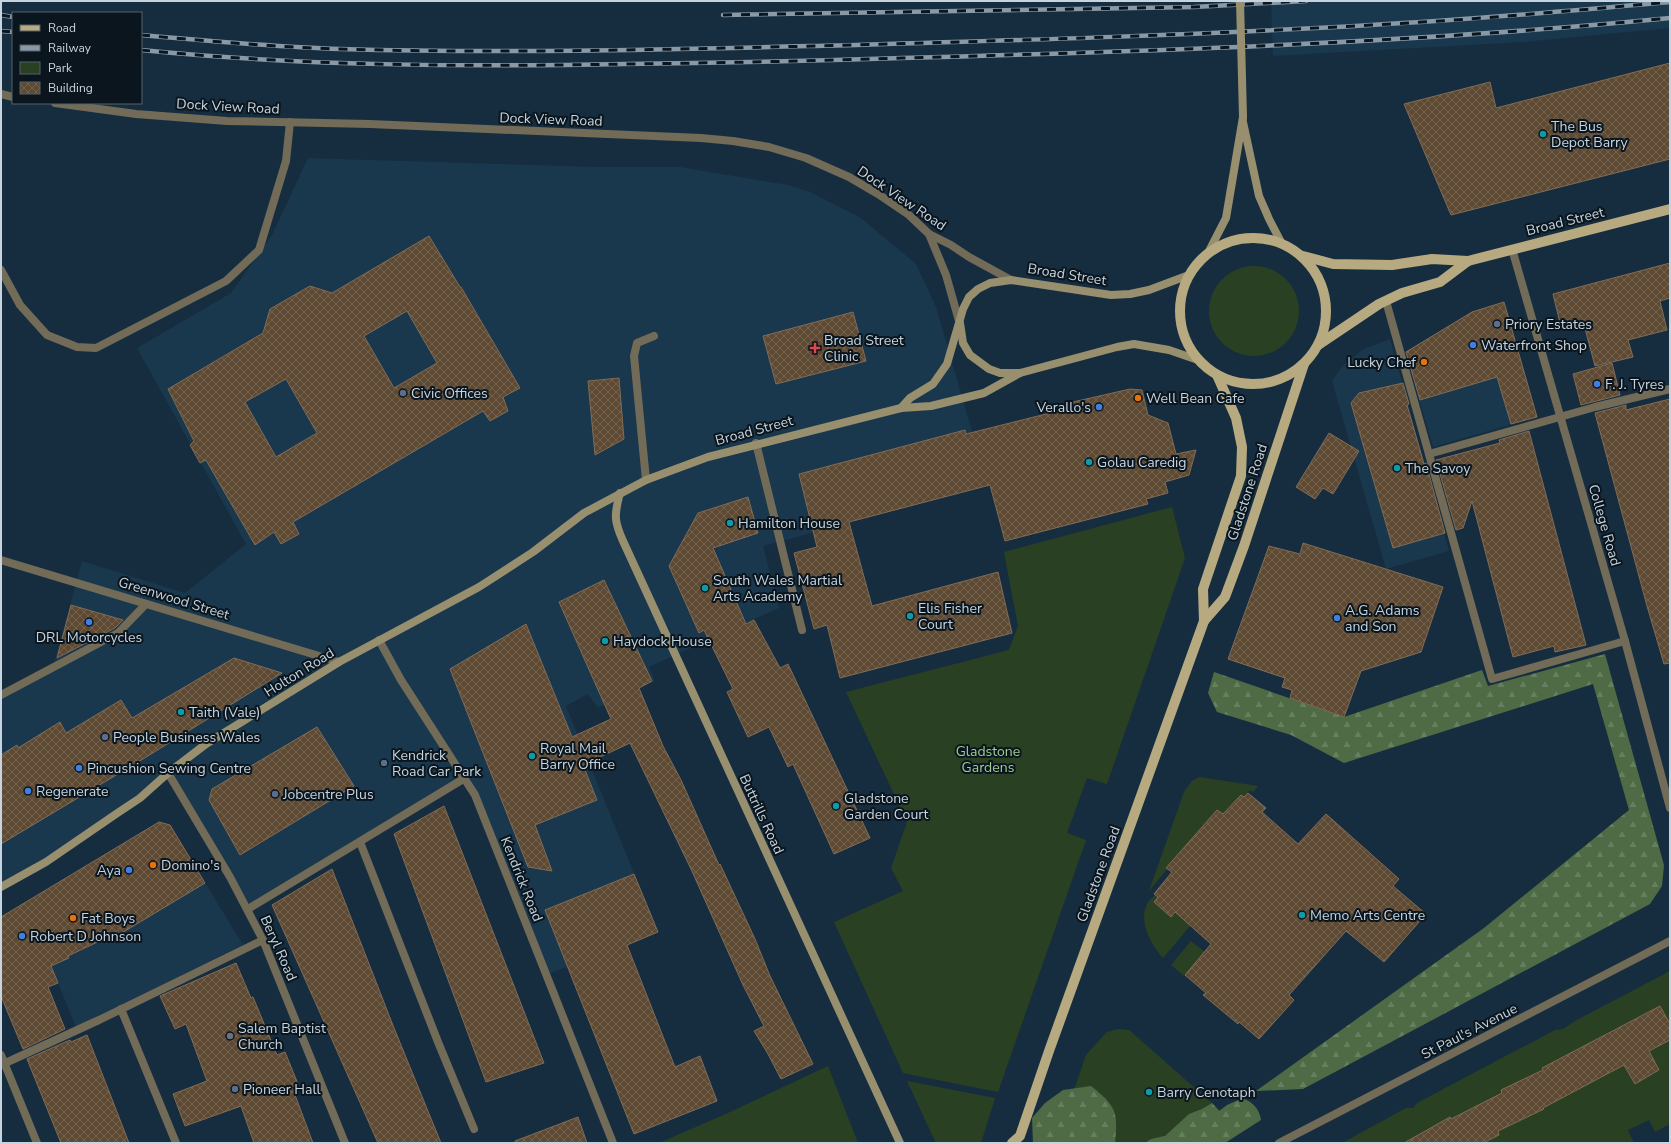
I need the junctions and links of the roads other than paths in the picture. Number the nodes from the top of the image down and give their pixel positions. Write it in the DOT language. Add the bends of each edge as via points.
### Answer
graph roads {
  1 [pos="1240,1"];
  2 [pos="1,94"];
  3 [pos="12,96"];
  4 [pos="62,104"];
  5 [pos="1243,117"];
  6 [pos="290,122"];
  7 [pos="1670,209"];
  8 [pos="929,234"];
  9 [pos="1281,242"];
  10 [pos="1512,249"];
  11 [pos="1209,251"];
  12 [pos="1303,256"];
  13 [pos="1468,261"];
  14 [pos="1,270"];
  15 [pos="1189,275"];
  16 [pos="1011,280"];
  17 [pos="1386,301"];
  18 [pos="959,321"];
  19 [pos="654,336"];
  20 [pos="1318,345"];
  21 [pos="1198,360"];
  22 [pos="1304,364"];
  23 [pos="1020,373"];
  24 [pos="1217,375"];
  25 [pos="1670,389"];
  26 [pos="901,408"];
  27 [pos="1561,417"];
  28 [pos="756,444"];
  29 [pos="1429,454"];
  30 [pos="646,480"];
  31 [pos="620,493"];
  32 [pos="1,560"];
  33 [pos="146,604"];
  34 [pos="1204,621"];
  35 [pos="802,630"];
  36 [pos="379,640"];
  37 [pos="1625,641"];
  38 [pos="339,662"];
  39 [pos="1,695"];
  40 [pos="168,773"];
  41 [pos="465,778"];
  42 [pos="1670,808"];
  43 [pos="360,842"];
  44 [pos="1,887"];
  45 [pos="248,909"];
  46 [pos="263,940"];
  47 [pos="1670,941"];
  48 [pos="121,1009"];
  49 [pos="1,1055"];
  50 [pos="3,1064"];
  51 [pos="474,1129"];
  52 [pos="1018,1141"];
  53 [pos="37,1143"];
  54 [pos="176,1143"];
  55 [pos="345,1143"];
  56 [pos="613,1143"];
  57 [pos="900,1143"];
  58 [pos="1279,1143"];
  1 -- 5 [label="main road, bridge"];
  2 -- 3 [label="street"];
  4 -- 6 [label="street, Dock View Road" via="136,114 227,121"];
  5 -- 9 [label="main road" via="1260,196"];
  5 -- 11 [label="main road" via="1226,218"];
  6 -- 8 [label="street, Dock View Road" via="645,135 740,142 806,158 849,177 909,215"];
  6 -- 14 [label="street" via="286,161 259,250 226,281 96,348 77,347 47,335 20,305"];
  7 -- 10 [label="main road, Broad Street"];
  8 -- 16 [label="street, Dock View Road"];
  8 -- 18 [label="street" via="946,275"];
  9 -- 11 [label="main road" via="1257,237 1232,240"];
  9 -- 12 [label="main road"];
  10 -- 13 [label="main road, Broad Street"];
  10 -- 27 [label="street, College Road"];
  11 -- 15 [label="main road"];
  12 -- 13 [label="main road, Broad Street" via="1333,264 1392,265 1432,258"];
  12 -- 20 [label="main road" via="1318,275 1326,299 1326,323"];
  13 -- 17 [label="main road, Broad Street" via="1440,282 1402,293"];
  15 -- 16 [label="main road, Broad Street" via="1149,290 1111,295"];
  15 -- 21 [label="main road" via="1182,292 1180,317 1185,340"];
  16 -- 18 [label="main road, Broad Street" via="990,282 978,289 969,297"];
  17 -- 20 [label="main road, Broad Street"];
  17 -- 29 [label="street"];
  18 -- 23 [label="main road, Broad Street" via="963,343 970,355 979,363 1000,373"];
  18 -- 26 [label="main road, Broad Street" via="947,364 933,384 910,398"];
  19 -- 30 [label="street" via="637,343 634,356"];
  20 -- 22 [label="main road"];
  21 -- 23 [label="main road, Broad Street" via="1169,350 1134,344"];
  21 -- 24 [label="main road"];
  22 -- 24 [label="main road" via="1285,377 1262,384 1239,383"];
  22 -- 34 [label="main road, Gladstone Road" via="1225,597"];
  23 -- 26 [label="main road, Broad Street" via="984,393 931,406"];
  24 -- 34 [label="main road, Gladstone Road" via="1236,418 1242,447 1241,476 1204,589"];
  25 -- 27 [label="street"];
  26 -- 28 [label="main road, Broad Street"];
  27 -- 29 [label="street"];
  27 -- 37 [label="street, College Road"];
  28 -- 30 [label="main road, Broad Street" via="708,457"];
  28 -- 35 [label="street"];
  29 -- 37 [label="street" via="1492,679"];
  30 -- 31 [label="main road, Broad Street"];
  31 -- 36 [label="main road, Holton Road" via="584,513 533,552 479,587"];
  31 -- 57 [label="main road, Buttrills Road" via="616,524 626,550"];
  32 -- 33 [label="street, Greenwood Street"];
  33 -- 38 [label="street, Greenwood Street"];
  33 -- 39 [label="street" via="118,633"];
  34 -- 52 [label="main road, Gladstone Road"];
  36 -- 38 [label="main road, Holton Road"];
  36 -- 41 [label="street, Kendrick Road" via="424,716"];
  37 -- 42 [label="street, College Road"];
  38 -- 40 [label="main road, Holton Road" via="206,744"];
  40 -- 44 [label="main road, Holton Road" via="140,798 99,826 46,862"];
  40 -- 45 [label="street, Beryl Road"];
  41 -- 43 [label="street"];
  41 -- 56 [label="street, Kendrick Road" via="480,809"];
  43 -- 45 [label="street"];
  43 -- 51 [label="street"];
  45 -- 46 [label="street, Beryl Road"];
  46 -- 48 [label="street"];
  46 -- 55 [label="street, Beryl Road"];
  47 -- 58 [label="street, St Paul's Avenue"];
  48 -- 50 [label="street"];
  48 -- 54 [label="street"];
  49 -- 50 [label="street"];
  50 -- 53 [label="street"];
}
